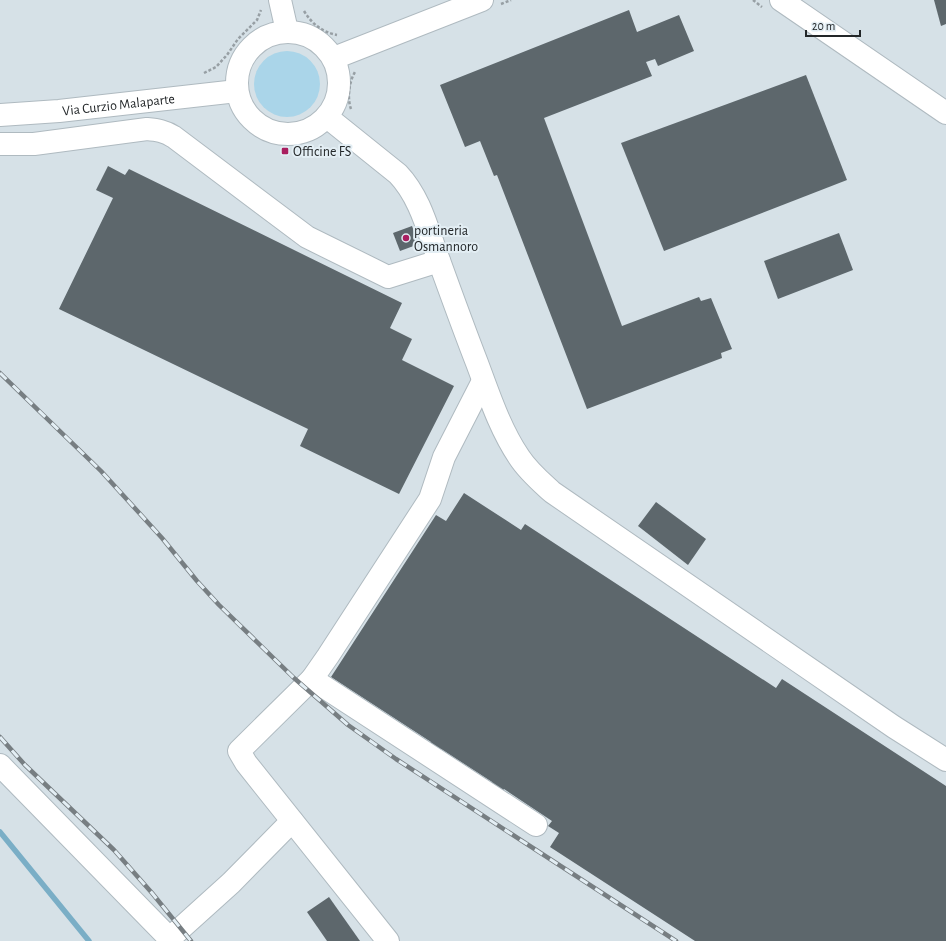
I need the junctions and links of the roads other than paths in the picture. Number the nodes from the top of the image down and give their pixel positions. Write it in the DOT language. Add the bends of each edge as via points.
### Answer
graph roads {
  1 [pos="482,0"];
  2 [pos="781,0"];
  3 [pos="271,4"];
  4 [pos="287,31"];
  5 [pos="334,58"];
  6 [pos="238,91"];
  7 [pos="946,113"];
  8 [pos="0,115"];
  9 [pos="327,117"];
  10 [pos="0,144"];
  11 [pos="439,261"];
  12 [pos="483,381"];
  13 [pos="312,679"];
  14 [pos="946,760"];
  15 [pos="0,765"];
  16 [pos="292,821"];
  17 [pos="536,825"];
  18 [pos="171,940"];
  19 [pos="388,941"];
  1 -- 5 [label="street"];
  2 -- 7 [label="street"];
  3 -- 4 [label="street"];
  4 -- 5 [label="street" via="313,38"];
  4 -- 6 [label="street" via="263,37 247,52 238,71"];
  5 -- 9 [label="street" via="339,74 339,88 334,106"];
  6 -- 8 [label="street, Via Curzio Malaparte"];
  6 -- 9 [label="street" via="241,104 250,117 272,132 302,132"];
  9 -- 11 [label="street" via="408,184"];
  10 -- 11 [label="street" via="34,144 147,129 166,132 307,237 388,277"];
  11 -- 12 [label="street"];
  12 -- 13 [label="street" via="444,457 430,499"];
  12 -- 14 [label="street" via="508,440 519,458 552,492"];
  13 -- 16 [label="street" via="239,751"];
  13 -- 17 [label="street"];
  15 -- 18 [label="street"];
  16 -- 18 [label="street"];
  16 -- 19 [label="street"];
}
